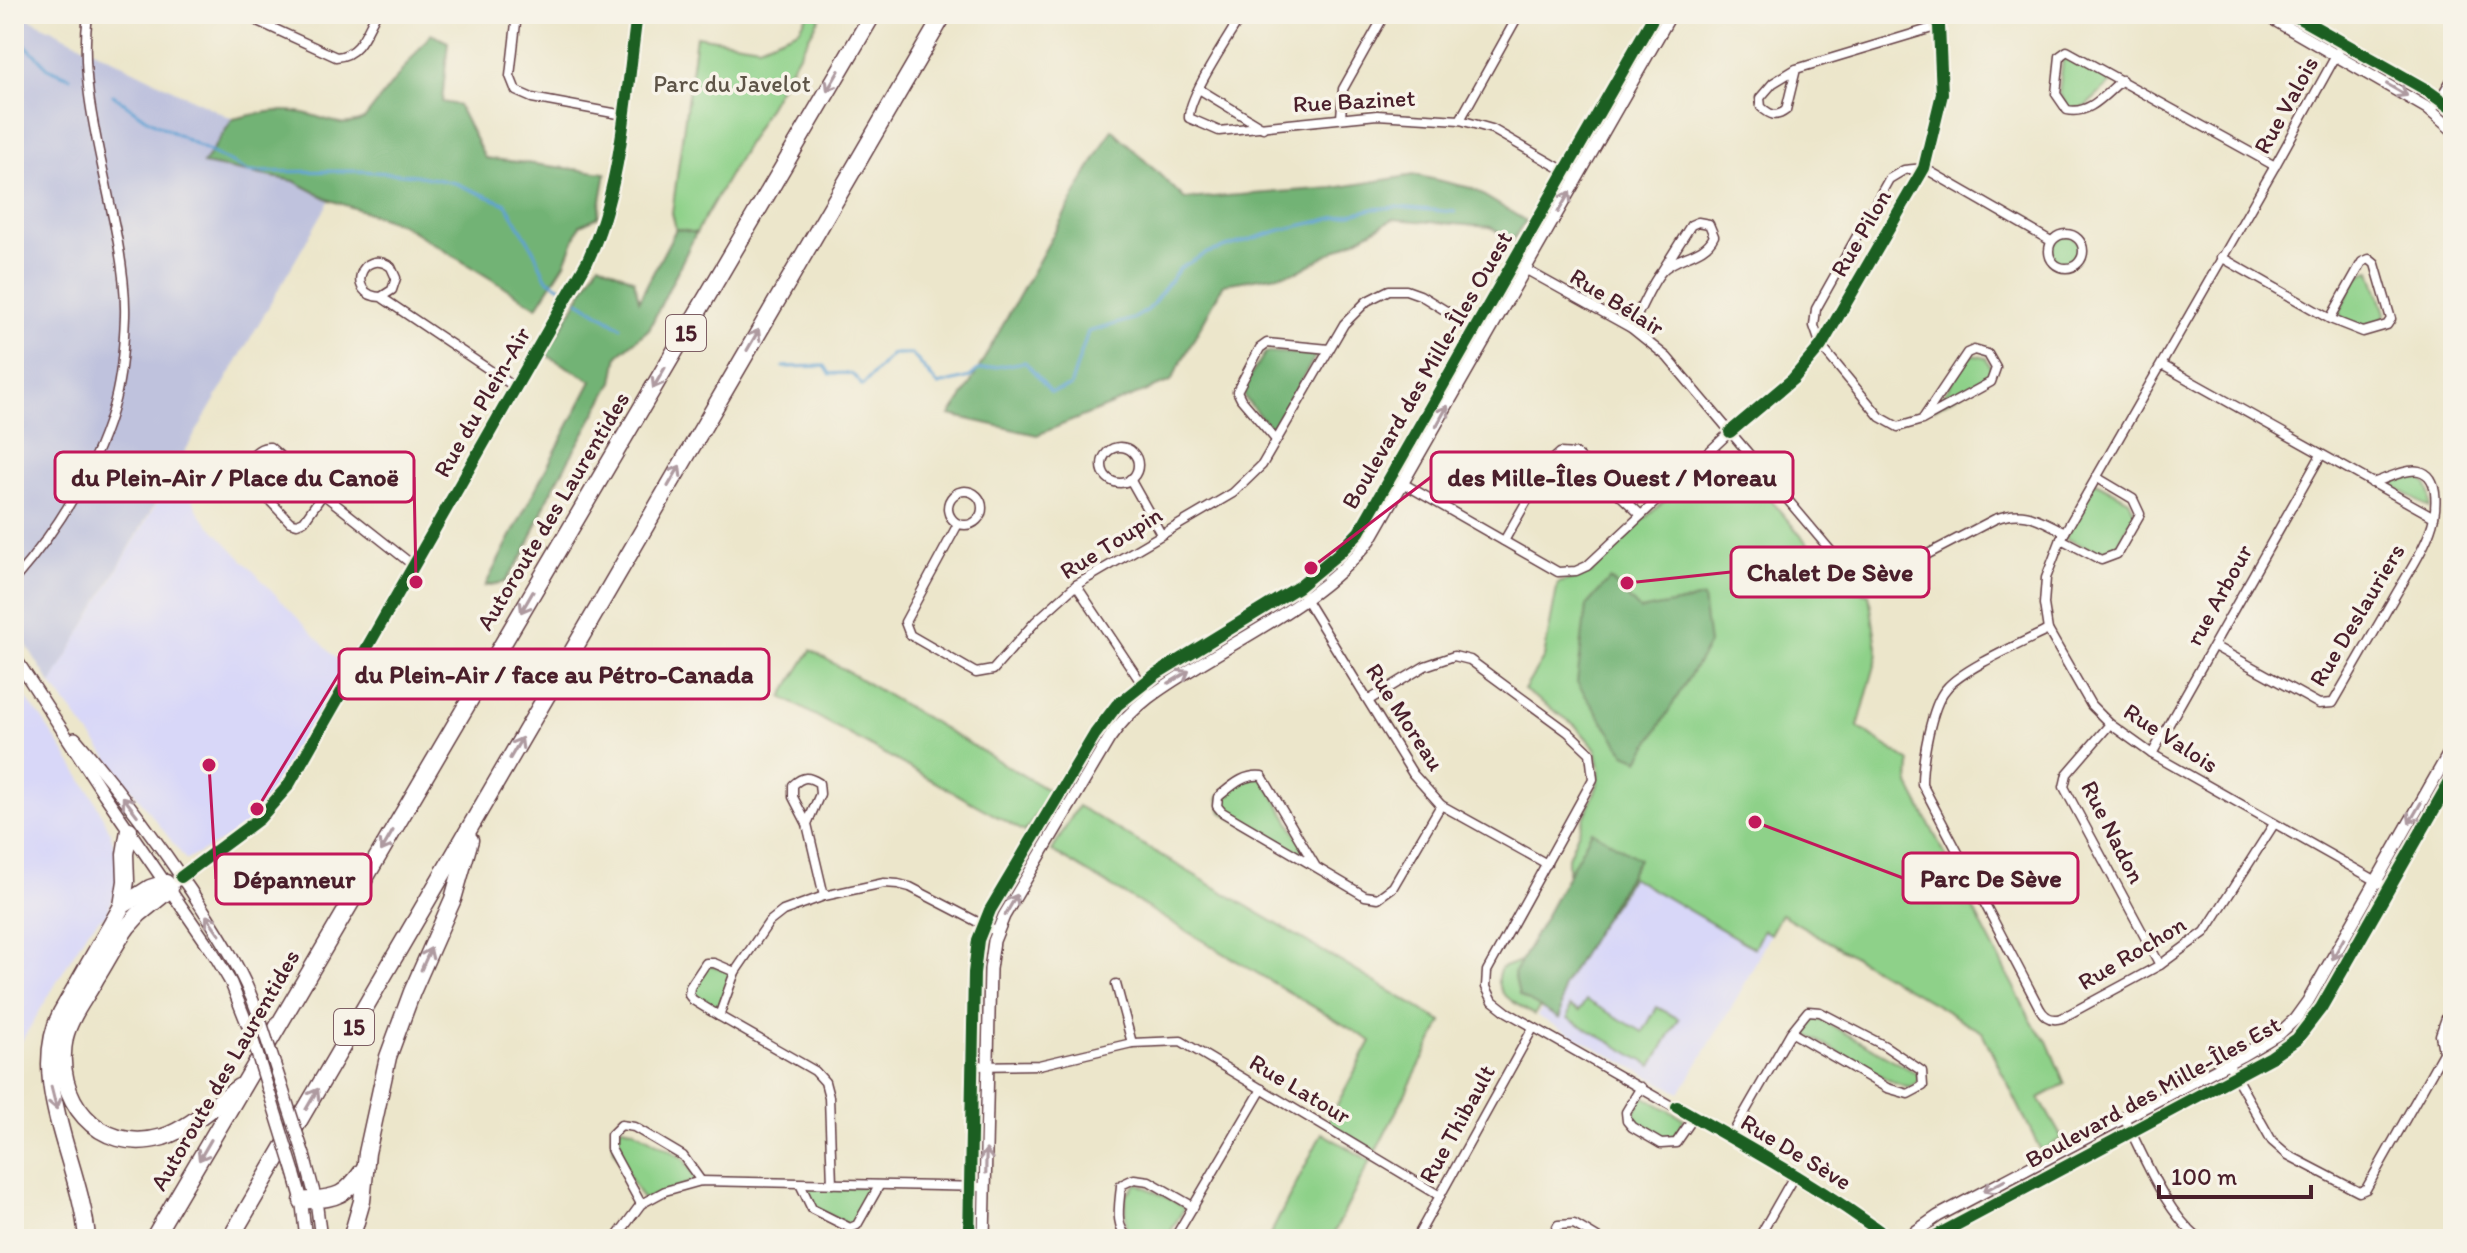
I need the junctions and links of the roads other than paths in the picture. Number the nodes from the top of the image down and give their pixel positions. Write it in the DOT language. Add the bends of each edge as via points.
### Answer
graph roads {
  1 [pos="88,14"];
  2 [pos="242,14"];
  3 [pos="376,14"];
  4 [pos="517,14"];
  5 [pos="637,14"];
  6 [pos="873,14"];
  7 [pos="944,14"];
  8 [pos="1242,14"];
  9 [pos="1385,14"];
  10 [pos="1519,14"];
  11 [pos="1655,14"];
  12 [pos="1671,14"];
  13 [pos="1935,14"];
  14 [pos="2264,14"];
  15 [pos="2292,14"];
  16 [pos="1939,26"];
  17 [pos="2343,43"];
  18 [pos="2336,55"];
  19 [pos="1796,69"];
  20 [pos="2453,77"];
  21 [pos="2122,80"];
  22 [pos="1199,89"];
  23 [pos="2440,98"];
  24 [pos="2453,109"];
  25 [pos="2432,111"];
  26 [pos="624,115"];
  27 [pos="1341,118"];
  28 [pos="1460,120"];
  29 [pos="1263,128"];
  30 [pos="2453,130"];
  31 [pos="2275,166"];
  32 [pos="1924,168"];
  33 [pos="1565,172"];
  34 [pos="1577,178"];
  35 [pos="2051,241"];
  36 [pos="2221,257"];
  37 [pos="1514,263"];
  38 [pos="1525,270"];
  39 [pos="1662,271"];
  40 [pos="381,297"];
  41 [pos="2330,319"];
  42 [pos="1631,328"];
  43 [pos="1476,329"];
  44 [pos="1487,336"];
  45 [pos="1821,346"];
  46 [pos="1329,349"];
  47 [pos="2162,365"];
  48 [pos="515,387"];
  49 [pos="1922,420"];
  50 [pos="1730,432"];
  51 [pos="1276,440"];
  52 [pos="2321,455"];
  53 [pos="1392,477"];
  54 [pos="2096,477"];
  55 [pos="1130,479"];
  56 [pos="2372,483"];
  57 [pos="1403,484"];
  58 [pos="323,494"];
  59 [pos="1641,515"];
  60 [pos="2434,517"];
  61 [pos="958,524"];
  62 [pos="1161,534"];
  63 [pos="2063,535"];
  64 [pos="1504,541"];
  65 [pos="414,566"];
  66 [pos="14,580"];
  67 [pos="1076,585"];
  68 [pos="1298,587"];
  69 [pos="1306,599"];
  70 [pos="2048,630"];
  71 [pos="2214,646"];
  72 [pos="14,656"];
  73 [pos="1142,683"];
  74 [pos="1150,696"];
  75 [pos="1369,700"];
  76 [pos="50,708"];
  77 [pos="2110,724"];
  78 [pos="2453,746"];
  79 [pos="2152,754"];
  80 [pos="2435,777"];
  81 [pos="2451,783"];
  82 [pos="1441,805"];
  83 [pos="477,816"];
  84 [pos="807,824"];
  85 [pos="2274,824"];
  86 [pos="129,830"];
  87 [pos="1547,864"];
  88 [pos="1316,867"];
  89 [pos="2376,881"];
  90 [pos="172,883"];
  91 [pos="2389,888"];
  92 [pos="824,896"];
  93 [pos="122,906"];
  94 [pos="983,925"];
  95 [pos="997,932"];
  96 [pos="2160,965"];
  97 [pos="735,972"];
  98 [pos="1116,984"];
  99 [pos="2453,998"];
  100 [pos="719,1016"];
  101 [pos="1533,1028"];
  102 [pos="1791,1032"];
  103 [pos="2453,1035"];
  104 [pos="1132,1043"];
  105 [pos="2444,1052"];
  106 [pos="2228,1063"];
  107 [pos="973,1066"];
  108 [pos="988,1067"];
  109 [pos="2235,1076"];
  110 [pos="245,1083"];
  111 [pos="1641,1087"];
  112 [pos="1262,1089"];
  113 [pos="1694,1117"];
  114 [pos="2124,1118"];
  115 [pos="2131,1131"];
  116 [pos="1730,1138"];
  117 [pos="365,1168"];
  118 [pos="1794,1176"];
  119 [pos="701,1181"];
  120 [pos="800,1184"];
  121 [pos="832,1184"];
  122 [pos="879,1186"];
  123 [pos="970,1187"];
  124 [pos="985,1187"];
  125 [pos="1440,1196"];
  126 [pos="309,1201"];
  127 [pos="641,1204"];
  128 [pos="1194,1207"];
  129 [pos="87,1239"];
  130 [pos="153,1239"];
  131 [pos="230,1239"];
  132 [pos="306,1239"];
  133 [pos="321,1239"];
  134 [pos="351,1239"];
  135 [pos="615,1239"];
  136 [pos="969,1239"];
  137 [pos="984,1239"];
  138 [pos="1130,1239"];
  139 [pos="1174,1239"];
  140 [pos="1416,1239"];
  141 [pos="1551,1239"];
  142 [pos="1599,1239"];
  143 [pos="1758,1239"];
  144 [pos="1890,1239"];
  145 [pos="1905,1239"];
  146 [pos="1930,1239"];
  147 [pos="2199,1239"];
  1 -- 66 [label="street" via="88,93 125,313 120,374 110,417 89,467 63,514"];
  2 -- 3 [label="street" via="336,57 354,51"];
  4 -- 26 [label="street" via="510,76 516,91"];
  5 -- 26 [label="street, Rue du Plein-Air"];
  6 -- 110 [label="highway, Autoroute des Laurentides / 15, one-way"];
  83 -- 7 [label="highway, 15, one-way"];
  8 -- 22 [label="street"];
  9 -- 27 [label="street" via="1343,89"];
  10 -- 28 [label="street"];
  11 -- 33 [label="street, Boulevard des Mille-Îles Ouest"];
  12 -- 34 [label="street, Boulevard des Mille-Îles Ouest"];
  13 -- 16 [label="street, Rue Pilon"];
  14 -- 18 [label="street"];
  15 -- 17 [label="street"];
  16 -- 19 [label="street"];
  16 -- 32 [label="street, Rue Pilon" via="1942,94"];
  17 -- 18 [label="street, Rue Valois"];
  17 -- 23 [label="street"];
  18 -- 25 [label="street, one-way"];
  18 -- 31 [label="street, Rue Valois"];
  19 -- 19 [label="street" via="1760,98 1769,115 1786,110"];
  20 -- 23 [label="street"];
  21 -- 21 [label="street" via="2067,51 2060,56 2056,94 2067,110 2078,113"];
  21 -- 31 [label="street"];
  22 -- 29 [label="street, Rue Bazinet"];
  22 -- 29 [label="street, Rue Bazinet" via="1189,118 1219,131"];
  23 -- 24 [label="street"];
  23 -- 25 [label="street"];
  25 -- 30 [label="street"];
  26 -- 48 [label="street, Rue du Plein-Air" via="600,234"];
  27 -- 28 [label="street, Rue Bazinet"];
  27 -- 29 [label="street, Rue Bazinet"];
  28 -- 33 [label="street, Rue Bazinet" via="1492,129"];
  31 -- 36 [label="street, Rue Valois"];
  32 -- 35 [label="street"];
  32 -- 45 [label="street, Rue Pilon"];
  32 -- 45 [label="street, Rue Pilon" via="1904,170 1889,179 1816,309 1814,326"];
  33 -- 34 [label="street, Rue Bazinet"];
  33 -- 37 [label="street, Boulevard des Mille-Îles Ouest"];
  38 -- 34 [label="street, Boulevard des Mille-Îles Ouest, one-way"];
  35 -- 35 [label="street" via="2049,253 2059,267 2073,267 2081,260 2083,246 2074,235 2062,233"];
  36 -- 41 [label="street"];
  36 -- 47 [label="street, Rue Valois"];
  37 -- 38 [label="street, Rue Bélair"];
  37 -- 43 [label="street, Boulevard des Mille-Îles Ouest"];
  38 -- 42 [label="street, Rue Bélair"];
  38 -- 44 [label="street, Boulevard des Mille-Îles Ouest"];
  39 -- 39 [label="street" via="1706,248 1714,236 1709,224 1691,225"];
  39 -- 42 [label="street"];
  40 -- 40 [label="street" via="392,290 396,278 386,263 374,262 364,268 360,280 365,292"];
  40 -- 48 [label="street"];
  41 -- 41 [label="street" via="2363,332 2391,319 2369,259 2362,262"];
  42 -- 50 [label="street, Rue Bélair" via="1667,357"];
  43 -- 44 [label="street, Rue Toupin"];
  43 -- 46 [label="street, Rue Toupin" via="1420,295 1389,290 1355,312"];
  43 -- 53 [label="street, Boulevard des Mille-Îles Ouest"];
  57 -- 44 [label="street, Boulevard des Mille-Îles Ouest, one-way"];
  45 -- 49 [label="street" via="1880,417 1898,427"];
  45 -- 50 [label="street, Rue Pilon" via="1793,379"];
  46 -- 51 [label="street, Rue Toupin"];
  46 -- 51 [label="street" via="1267,343 1260,348 1237,391"];
  47 -- 52 [label="street"];
  47 -- 54 [label="street, Rue Valois"];
  48 -- 65 [label="street, Rue du Plein-Air"];
  49 -- 49 [label="street" via="1991,382 1996,368 1988,354 1967,353"];
  50 -- 59 [label="street, Rue Pilon"];
  50 -- 63 [label="street, Rue Bélair" via="1836,557 1863,578 1882,578 2011,513 2028,514"];
  51 -- 62 [label="street, Rue Toupin" via="1262,465 1233,493"];
  52 -- 56 [label="street"];
  52 -- 71 [label="street, rue Arbour"];
  53 -- 57 [label="street, Rue Pilon"];
  53 -- 68 [label="street, Boulevard des Mille-Îles Ouest" via="1353,539"];
  54 -- 63 [label="street, Rue Valois"];
  54 -- 63 [label="street" via="2133,499 2140,514 2117,554 2101,560"];
  55 -- 55 [label="street" via="1137,469 1132,452 1110,449 1102,461 1104,473 1118,482"];
  55 -- 62 [label="street"];
  56 -- 60 [label="street"];
  56 -- 60 [label="street, Rue Deslauriers" via="2415,470 2424,473 2436,497"];
  57 -- 64 [label="street, Rue Pilon"];
  57 -- 69 [label="street, Boulevard des Mille-Îles Ouest" via="1364,547"];
  58 -- 58 [label="street" via="270,447 256,450 246,468 251,481 290,522 304,521"];
  58 -- 65 [label="street"];
  59 -- 64 [label="street, Rue Pilon" via="1576,571 1558,572"];
  59 -- 64 [label="street" via="1576,454 1560,453 1548,464"];
  60 -- 71 [label="street, Rue Deslauriers" via="2405,579 2333,703 2319,704"];
  61 -- 61 [label="street, Rue Toupin" via="975,523 982,512 980,498 971,492 956,493 948,504"];
  61 -- 67 [label="street, Rue Toupin" via="905,622 910,635 976,673 993,670"];
  62 -- 67 [label="street, Rue Toupin"];
  63 -- 70 [label="street, Rue Valois" via="2046,578"];
  65 -- 90 [label="street, Rue du Plein-Air" via="285,791 259,819"];
  67 -- 73 [label="street"];
  68 -- 69 [label="street, Rue Moreau"];
  68 -- 73 [label="street, Boulevard des Mille-Îles Ouest"];
  74 -- 69 [label="street, Boulevard des Mille-Îles Ouest, one-way"];
  69 -- 75 [label="street, Rue Moreau"];
  70 -- 77 [label="street, Rue Valois" via="2091,705"];
  70 -- 96 [label="street, Rue Rochon" via="1961,675 1944,690 1932,723 1922,784 2042,1012 2051,1019"];
  71 -- 79 [label="street, rue Arbour"];
  72 -- 76 [label="street"];
  73 -- 74 [label="street"];
  73 -- 94 [label="street, Boulevard des Mille-Îles Ouest" via="1101,724"];
  95 -- 74 [label="street, Boulevard des Mille-Îles Ouest, one-way" via="1109,739"];
  75 -- 82 [label="street, Rue Moreau" via="1413,774"];
  75 -- 87 [label="street, Rue De Sève" via="1425,666 1454,656 1470,660 1568,732 1590,753 1593,779"];
  76 -- 86 [label="street"];
  90 -- 76 [label="street, one-way" via="121,793"];
  77 -- 79 [label="street, Rue Valois"];
  77 -- 96 [label="street, Rue Nadon" via="2067,774 2064,787"];
  78 -- 80 [label="street, Boulevard des Mille-Îles Est"];
  79 -- 85 [label="street, Rue Valois"];
  80 -- 81 [label="street"];
  80 -- 89 [label="street, Boulevard des Mille-Îles Est, one-way"];
  81 -- 91 [label="street, Boulevard des Mille-Îles Est"];
  82 -- 87 [label="street, Rue Moreau"];
  82 -- 88 [label="street" via="1393,887 1378,898 1365,896"];
  117 -- 83 [label="highway, one-way" via="392,1045 453,899"];
  131 -- 83 [label="highway, 15, one-way"];
  84 -- 84 [label="street" via="820,794 819,783 810,777 793,785 793,797"];
  84 -- 92 [label="street"];
  85 -- 89 [label="street, Rue Valois"];
  85 -- 96 [label="street, Rue Rochon" via="2205,932"];
  86 -- 90 [label="street"];
  86 -- 93 [label="highway"];
  87 -- 101 [label="street, Rue De Sève" via="1487,971 1486,987 1493,1001"];
  88 -- 88 [label="street" via="1262,776 1241,780 1218,797 1222,812"];
  89 -- 91 [label="street, Rue Valois"];
  89 -- 106 [label="street, Boulevard des Mille-Îles Est, one-way" via="2295,1019 2274,1038"];
  90 -- 93 [label="highway" via="150,888"];
  90 -- 110 [label="highway" via="124,931 70,1025 63,1056 70,1096 95,1127 119,1138 145,1140 178,1130"];
  90 -- 126 [label="street, bridge" via="226,973 294,1172"];
  126 -- 90 [label="street, one-way, bridge" via="304,1155 247,984 233,956"];
  91 -- 109 [label="street, Boulevard des Mille-Îles Est" via="2308,1028 2279,1053"];
  92 -- 94 [label="street" via="898,884"];
  92 -- 97 [label="street" via="769,922"];
  93 -- 129 [label="highway, one-way" via="59,1017 49,1051 51,1085"];
  94 -- 95 [label="street"];
  94 -- 107 [label="street, Boulevard des Mille-Îles Ouest" via="975,958"];
  95 -- 108 [label="street, Boulevard des Mille-Îles Ouest" via="990,961"];
  97 -- 100 [label="street"];
  97 -- 100 [label="street" via="706,963 690,987 693,1000"];
  98 -- 104 [label="street"];
  99 -- 105 [label="street" via="2440,1035"];
  100 -- 121 [label="street" via="815,1071 825,1082"];
  101 -- 111 [label="street, Rue De Sève"];
  101 -- 125 [label="street, Rue Thibault"];
  102 -- 102 [label="street" via="1887,1088 1908,1094 1923,1086 1922,1071 1820,1012 1808,1011"];
  102 -- 116 [label="street"];
  103 -- 105 [label="street"];
  104 -- 108 [label="street, Rue Latour" via="1039,1065"];
  104 -- 112 [label="street, Rue Latour" via="1181,1041"];
  105 -- 109 [label="street" via="2366,1189 2359,1192 2272,1141"];
  106 -- 109 [label="street"];
  106 -- 114 [label="street, Boulevard des Mille-Îles Est"];
  107 -- 108 [label="street, Rue Latour"];
  107 -- 123 [label="street, Boulevard des Mille-Îles Ouest"];
  124 -- 108 [label="street, Boulevard des Mille-Îles Ouest, one-way"];
  109 -- 115 [label="street, Boulevard des Mille-Îles Est"];
  110 -- 130 [label="highway, Autoroute des Laurentides / 15, one-way"];
  111 -- 113 [label="street, Rue De Sève"];
  111 -- 113 [label="street" via="1626,1112 1627,1121 1661,1144 1676,1143"];
  112 -- 125 [label="street, Rue Latour"];
  112 -- 128 [label="street"];
  113 -- 116 [label="street, Rue De Sève"];
  114 -- 115 [label="street"];
  114 -- 145 [label="street, Boulevard des Mille-Îles Est, one-way" via="1938,1216"];
  115 -- 146 [label="street, Boulevard des Mille-Îles Est"];
  115 -- 147 [label="street" via="2162,1193"];
  116 -- 118 [label="street, Rue De Sève"];
  117 -- 126 [label="highway" via="344,1193"];
  117 -- 134 [label="highway"];
  118 -- 143 [label="street"];
  118 -- 144 [label="street, Rue De Sève"];
  119 -- 120 [label="street"];
  119 -- 127 [label="street"];
  119 -- 127 [label="street" via="683,1156 634,1127 621,1125 611,1135 611,1149"];
  120 -- 121 [label="street"];
  120 -- 122 [label="street" via="812,1209 850,1228 857,1225"];
  121 -- 122 [label="street"];
  122 -- 123 [label="street"];
  123 -- 124 [label="street"];
  123 -- 136 [label="street, Boulevard des Mille-Îles Ouest"];
  124 -- 137 [label="street, Boulevard des Mille-Îles Ouest"];
  125 -- 140 [label="street, Rue Thibault"];
  126 -- 132 [label="street"];
  126 -- 133 [label="street"];
  127 -- 135 [label="street"];
  128 -- 138 [label="street" via="1149,1181 1134,1179 1121,1185 1119,1226"];
  128 -- 139 [label="street"];
  141 -- 142 [label="street" via="1558,1225 1574,1224"];
}
